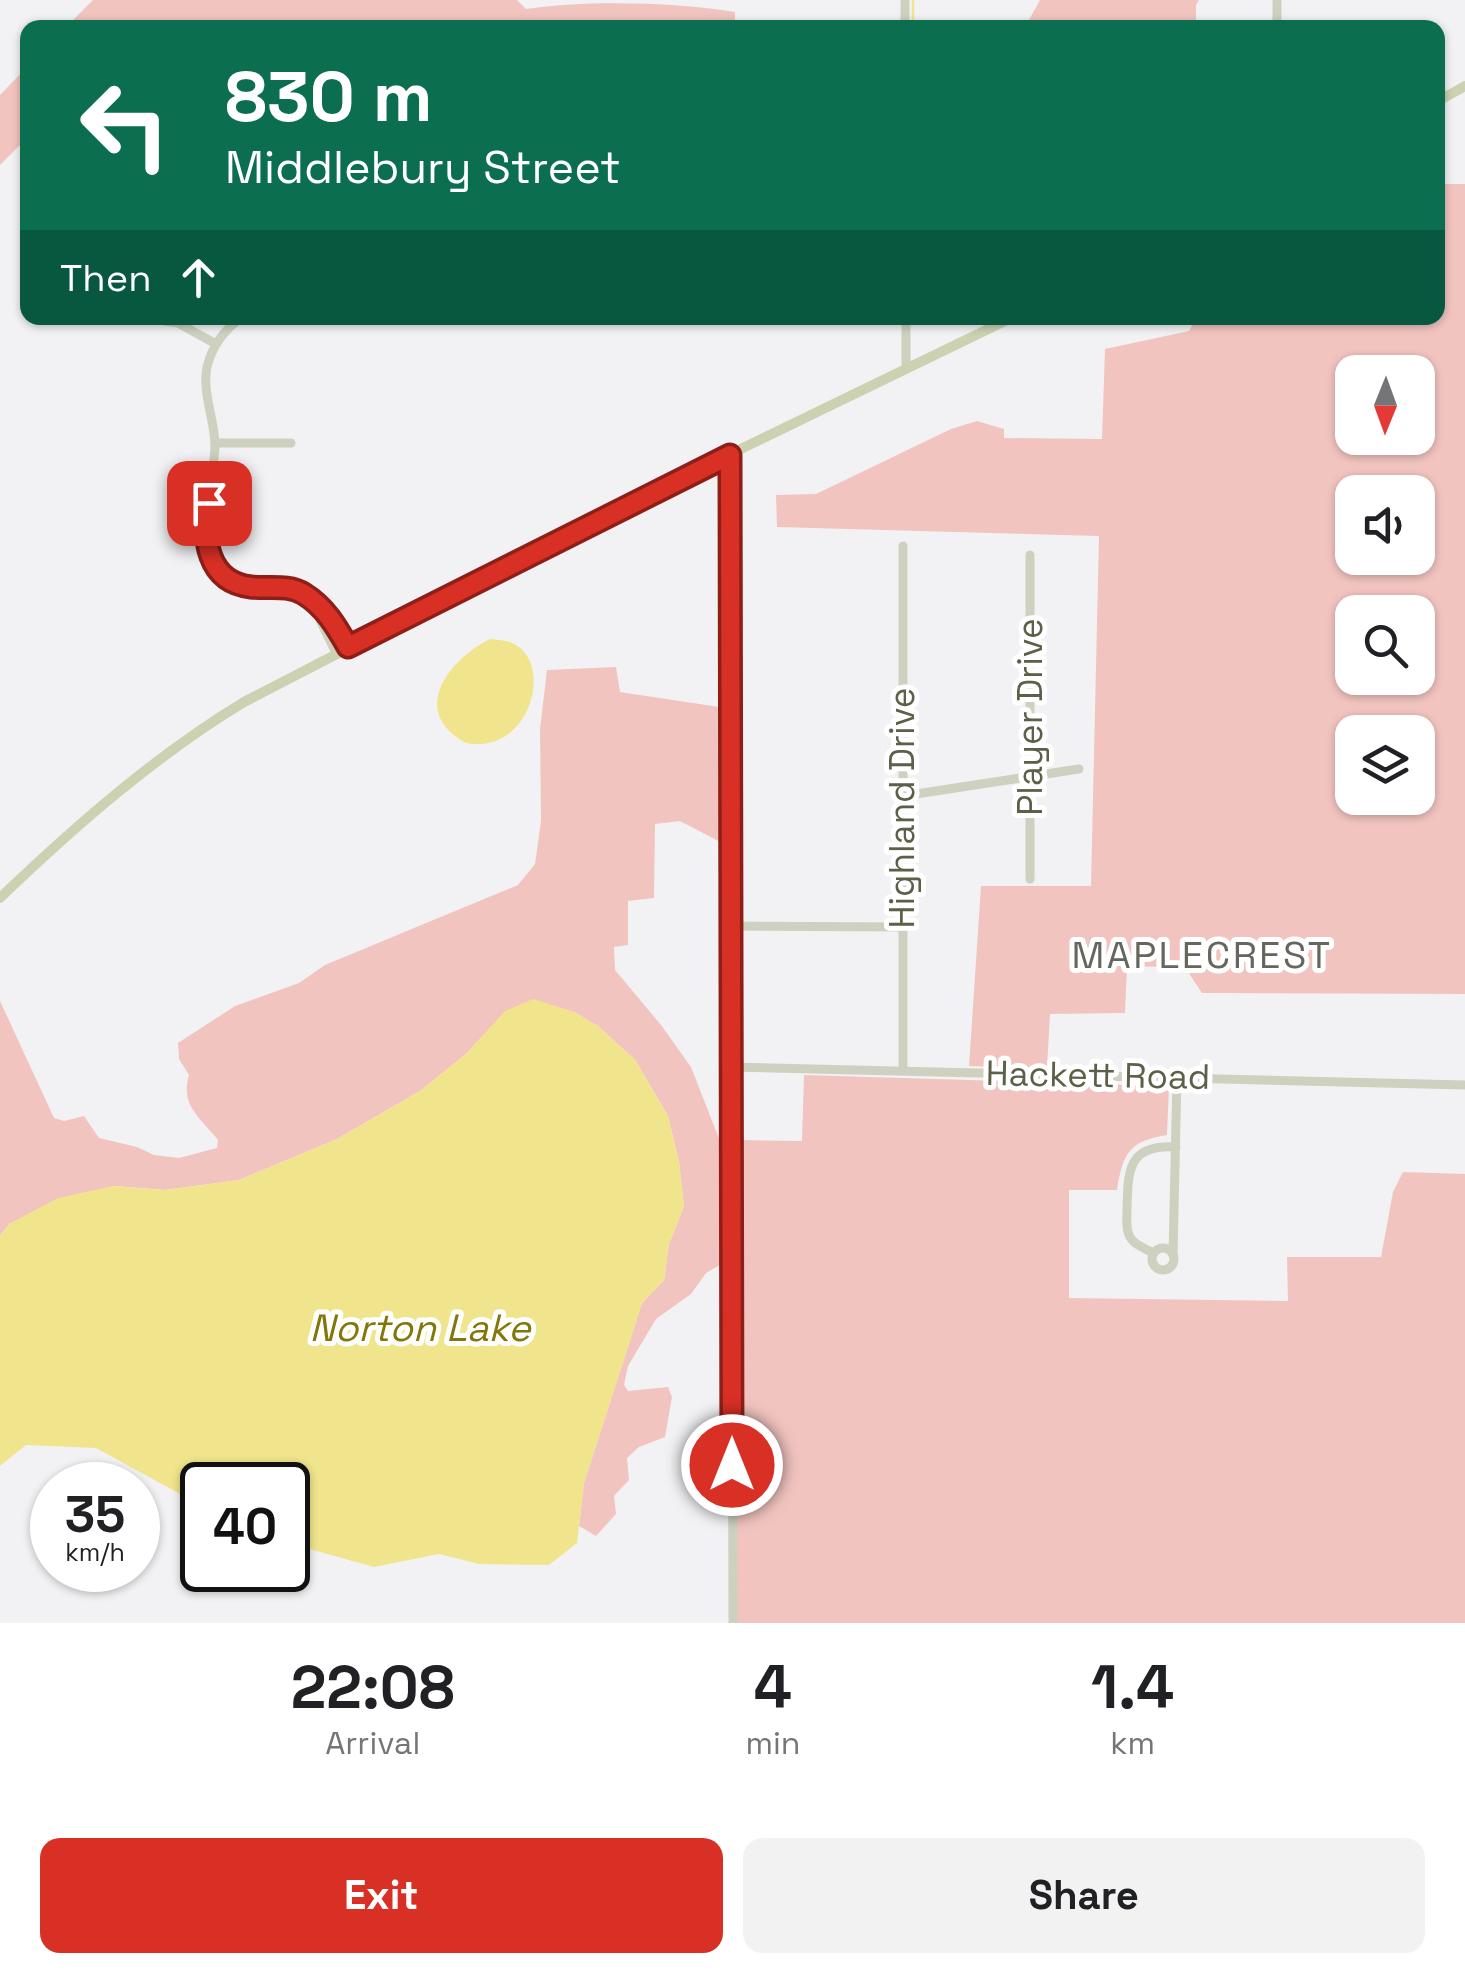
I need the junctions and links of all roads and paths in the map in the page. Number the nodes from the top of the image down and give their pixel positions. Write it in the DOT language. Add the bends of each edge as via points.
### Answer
graph roads {
  1 [pos="182,325"];
  2 [pos="231,325"];
  3 [pos="906,325"];
  4 [pos="997,325"];
  5 [pos="216,344"];
  6 [pos="906,369"];
  7 [pos="215,443"];
  8 [pos="291,443"];
  9 [pos="730,455"];
  10 [pos="903,546"];
  11 [pos="1030,555"];
  12 [pos="317,605"];
  13 [pos="348,647"];
  14 [pos="336,653"];
  15 [pos="1079,769"];
  16 [pos="1030,778"];
  17 [pos="903,796"];
  18 [pos="1030,878"];
  19 [pos="0,898"];
  20 [pos="732,926"];
  21 [pos="902,927"];
  22 [pos="731,1068"];
  23 [pos="903,1070"];
  24 [pos="1177,1077"];
  25 [pos="1465,1084"];
  26 [pos="1176,1146"];
  27 [pos="1154,1253"];
  28 [pos="1174,1255"];
  29 [pos="734,1623"];
  1 -- 5 [label="street"];
  2 -- 5 [label="street"];
  3 -- 6 [label="street"];
  4 -- 6 [label="main road"];
  5 -- 7 [label="street" via="206,375"];
  6 -- 9 [label="main road"];
  7 -- 8 [label="street"];
  7 -- 12 [label="street" via="204,530 211,560 241,585 285,588"];
  9 -- 13 [label="main road"];
  9 -- 20 [label="street"];
  10 -- 17 [label="street, Highland Drive"];
  11 -- 16 [label="street, Player Drive"];
  12 -- 13 [label="street"];
  12 -- 14 [label="street"];
  13 -- 14 [label="main road"];
  14 -- 19 [label="main road" via="193,735"];
  15 -- 16 [label="street"];
  16 -- 17 [label="street"];
  16 -- 18 [label="street, Player Drive"];
  17 -- 21 [label="street, Highland Drive"];
  20 -- 21 [label="street"];
  20 -- 22 [label="street"];
  21 -- 23 [label="street, Highland Drive"];
  22 -- 23 [label="street, Hackett Road"];
  22 -- 29 [label="street"];
  23 -- 24 [label="street, Hackett Road"];
  24 -- 25 [label="street, Hackett Road"];
  24 -- 26 [label="street"];
  26 -- 27 [label="street" via="1151,1147 1128,1170 1127,1230"];
  26 -- 28 [label="street"];
  27 -- 28 [label="street" via="1165,1248"];
  27 -- 28 [label="street" via="1154,1265 1163,1270"];
}
